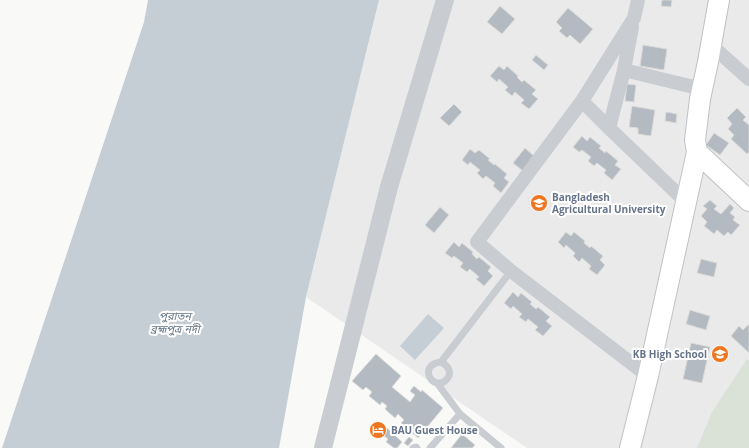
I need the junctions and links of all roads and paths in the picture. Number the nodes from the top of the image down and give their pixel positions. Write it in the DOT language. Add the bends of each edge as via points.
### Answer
graph roads {
  1 [pos="445,0"];
  2 [pos="638,0"];
  3 [pos="719,0"];
  4 [pos="634,18"];
  5 [pos="711,45"];
  6 [pos="624,70"];
  7 [pos="749,79"];
  8 [pos="702,89"];
  9 [pos="582,101"];
  10 [pos="609,128"];
  11 [pos="697,152"];
  12 [pos="749,201"];
  13 [pos="686,202"];
  14 [pos="511,272"];
  15 [pos="440,362"];
  16 [pos="648,376"];
  17 [pos="437,383"];
  18 [pos="460,414"];
  19 [pos="323,448"];
  20 [pos="413,448"];
  21 [pos="417,448"];
  22 [pos="430,448"];
  23 [pos="501,448"];
  24 [pos="630,448"];
  1 -- 19 [label="street" via="390,187"];
  2 -- 4 [label="street"];
  3 -- 5 [label="main road"];
  4 -- 6 [label="street"];
  4 -- 9 [label="street"];
  5 -- 7 [label="street"];
  5 -- 8 [label="main road"];
  6 -- 8 [label="street"];
  6 -- 10 [label="street"];
  8 -- 11 [label="main road" via="695,140"];
  9 -- 10 [label="street"];
  9 -- 14 [label="street" via="477,242"];
  10 -- 13 [label="street"];
  11 -- 12 [label="main road"];
  11 -- 13 [label="main road"];
  13 -- 16 [label="main road"];
  14 -- 15 [label="lane"];
  14 -- 16 [label="street"];
  15 -- 17 [label="lane" via="432,365 428,373 429,378"];
  15 -- 17 [label="lane" via="448,368 449,377 446,381"];
  16 -- 24 [label="main road"];
  17 -- 18 [label="lane"];
  18 -- 22 [label="lane"];
  18 -- 23 [label="lane"];
  20 -- 21 [label="lane"];
}
